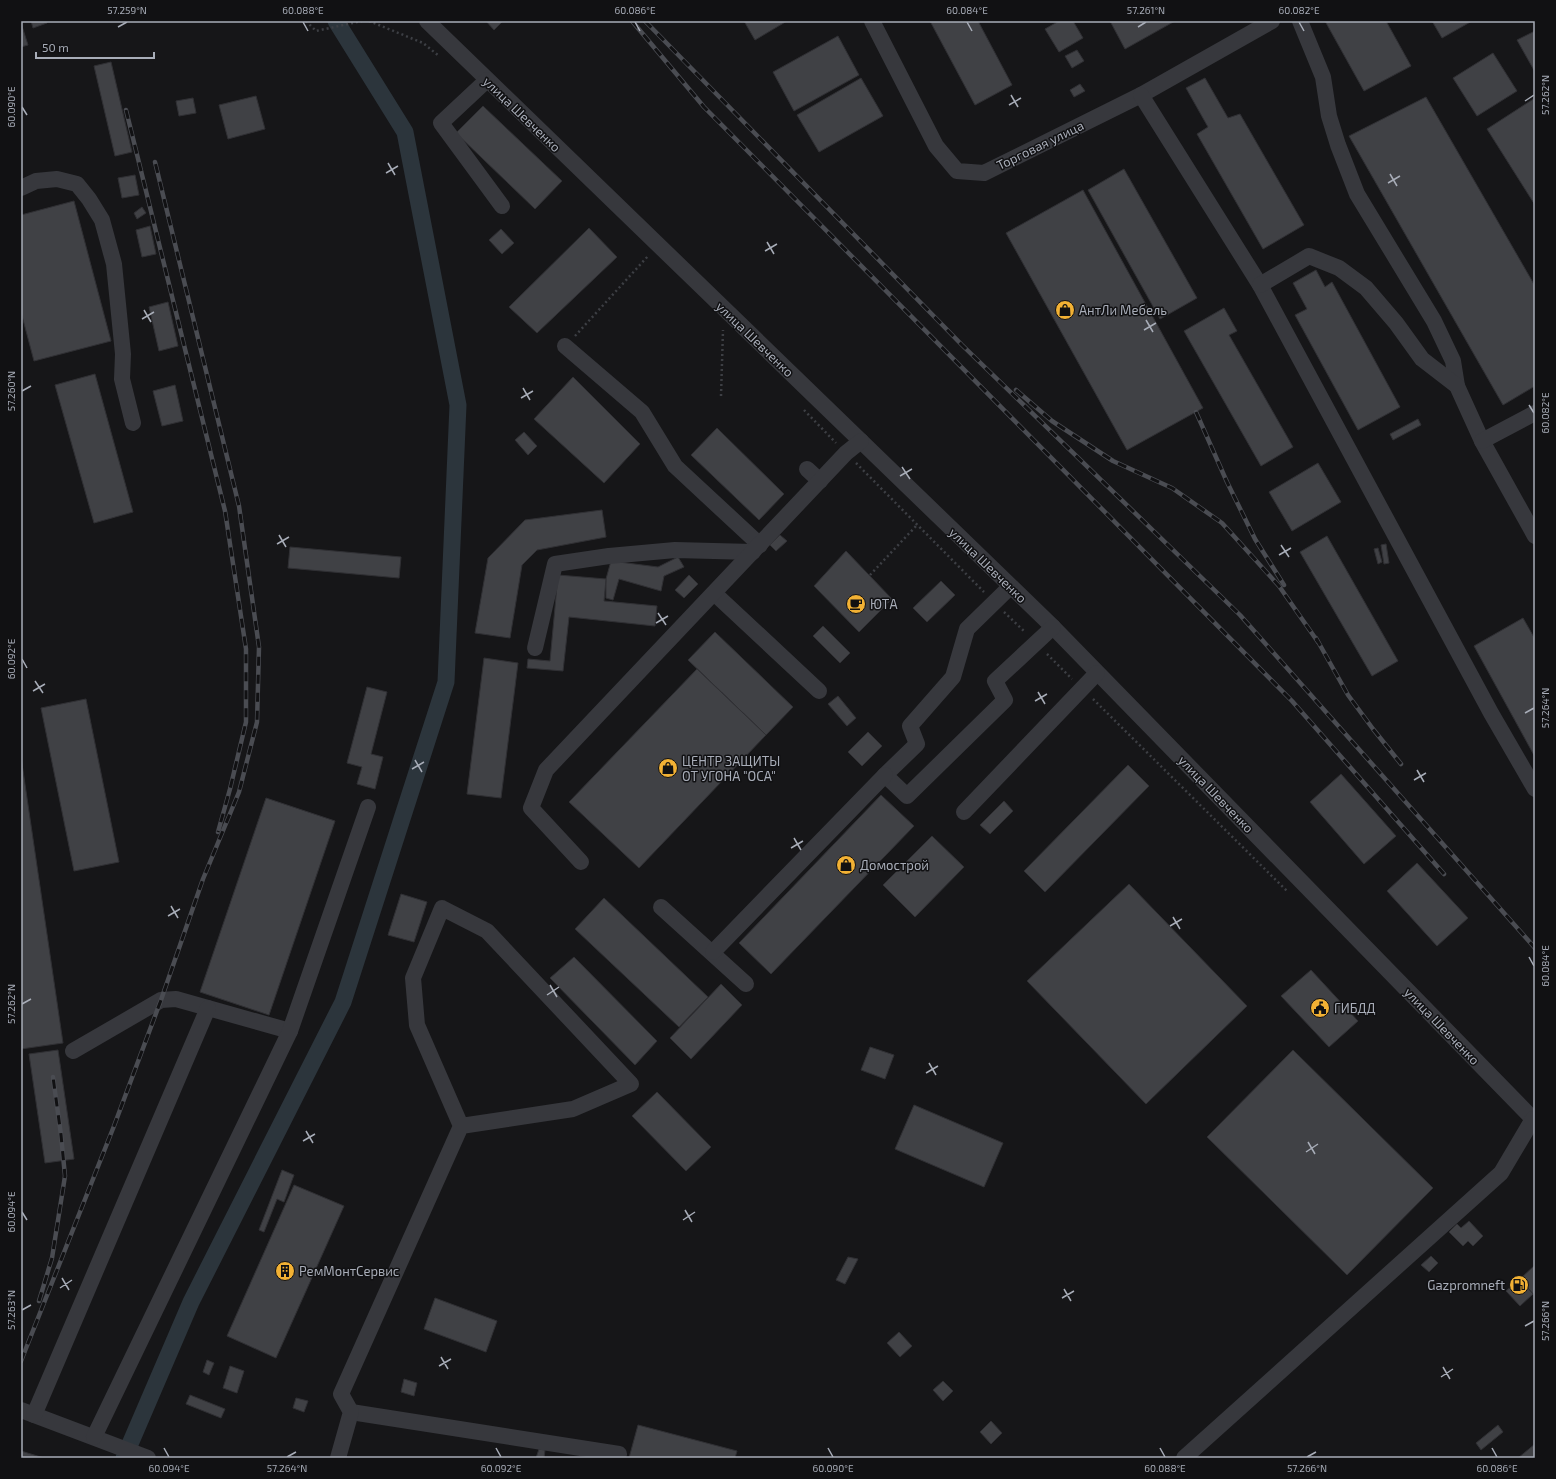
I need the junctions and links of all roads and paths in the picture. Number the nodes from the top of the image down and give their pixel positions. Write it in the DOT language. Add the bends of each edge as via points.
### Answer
graph roads {
  1 [pos="306,21"];
  2 [pos="362,21"];
  3 [pos="368,21"];
  4 [pos="427,21"];
  5 [pos="872,21"];
  6 [pos="1272,21"];
  7 [pos="1300,21"];
  8 [pos="441,58"];
  9 [pos="487,80"];
  10 [pos="1141,95"];
  11 [pos="21,188"];
  12 [pos="502,206"];
  13 [pos="644,250"];
  14 [pos="649,255"];
  15 [pos="655,260"];
  16 [pos="1260,285"];
  17 [pos="728,333"];
  18 [pos="565,346"];
  19 [pos="1457,386"];
  20 [pos="721,396"];
  21 [pos="803,410"];
  22 [pos="1535,413"];
  23 [pos="132,423"];
  24 [pos="861,441"];
  25 [pos="1482,441"];
  26 [pos="846,453"];
  27 [pos="808,469"];
  28 [pos="820,481"];
  29 [pos="917,525"];
  30 [pos="1535,536"];
  31 [pos="756,548"];
  32 [pos="870,575"];
  33 [pos="1010,586"];
  34 [pos="714,593"];
  35 [pos="994,602"];
  36 [pos="1053,627"];
  37 [pos="1036,643"];
  38 [pos="535,648"];
  39 [pos="1097,673"];
  40 [pos="1082,689"];
  41 [pos="819,691"];
  42 [pos="885,775"];
  43 [pos="1535,788"];
  44 [pos="368,808"];
  45 [pos="964,812"];
  46 [pos="581,862"];
  47 [pos="1289,894"];
  48 [pos="661,907"];
  49 [pos="713,952"];
  50 [pos="746,984"];
  51 [pos="208,1008"];
  52 [pos="290,1031"];
  53 [pos="73,1051"];
  54 [pos="1534,1120"];
  55 [pos="461,1126"];
  56 [pos="351,1412"];
  57 [pos="28,1413"];
  58 [pos="94,1437"];
  59 [pos="619,1454"];
  60 [pos="148,1458"];
  61 [pos="338,1458"];
  62 [pos="1184,1458"];
  1 -- 2 [label="path" via="316,31"];
  3 -- 8 [label="path" via="423,43"];
  4 -- 9 [label="street, улица Шевченко"];
  5 -- 10 [label="street, Торговая улица" via="936,146 957,171 984,173"];
  6 -- 10 [label="street, Торговая улица"];
  7 -- 19 [label="street" via="1323,77 1329,116 1357,194 1434,321 1453,361"];
  9 -- 12 [label="street" via="441,123"];
  9 -- 24 [label="street, улица Шевченко"];
  10 -- 16 [label="street"];
  11 -- 23 [label="street" via="36,181 57,179 77,184 102,220 114,264 123,354 122,379"];
  13 -- 14 [label="path"];
  14 -- 15 [label="path"];
  14 -- 18 [label="path"];
  16 -- 19 [label="street" via="1309,256 1339,268 1366,288 1422,359"];
  16 -- 43 [label="street" via="1491,713"];
  17 -- 20 [label="path" via="723,327"];
  18 -- 31 [label="street" via="642,412 675,466"];
  19 -- 25 [label="street"];
  21 -- 26 [label="path"];
  22 -- 25 [label="street"];
  24 -- 26 [label="street"];
  24 -- 33 [label="street, улица Шевченко"];
  25 -- 30 [label="street"];
  26 -- 28 [label="street"];
  26 -- 29 [label="path"];
  27 -- 28 [label="street"];
  28 -- 31 [label="street"];
  29 -- 32 [label="path"];
  29 -- 35 [label="path"];
  31 -- 34 [label="street"];
  31 -- 38 [label="street" via="675,550 555,564"];
  33 -- 35 [label="street"];
  33 -- 36 [label="street, улица Шевченко"];
  34 -- 41 [label="street"];
  34 -- 46 [label="street" via="546,770 531,808"];
  35 -- 37 [label="path"];
  35 -- 42 [label="street" via="967,629 953,677 910,726 917,744"];
  36 -- 37 [label="street"];
  36 -- 39 [label="street, улица Шевченко"];
  37 -- 40 [label="path"];
  37 -- 42 [label="street" via="995,681 1005,700 907,796"];
  39 -- 40 [label="street"];
  39 -- 54 [label="street, улица Шевченко"];
  40 -- 45 [label="street"];
  40 -- 47 [label="path"];
  42 -- 49 [label="street"];
  44 -- 52 [label="street"];
  48 -- 49 [label="street"];
  49 -- 50 [label="street"];
  51 -- 52 [label="street"];
  51 -- 53 [label="street" via="176,999 161,1000"];
  51 -- 57 [label="street"];
  52 -- 58 [label="street"];
  54 -- 62 [label="street" via="1501,1173"];
  55 -- 55 [label="street" via="416,1025 413,978 442,908 487,931 631,1084 572,1109"];
  55 -- 56 [label="street" via="341,1394"];
  56 -- 59 [label="street"];
  56 -- 61 [label="street"];
  57 -- 58 [label="street"];
  58 -- 60 [label="street"];
}
